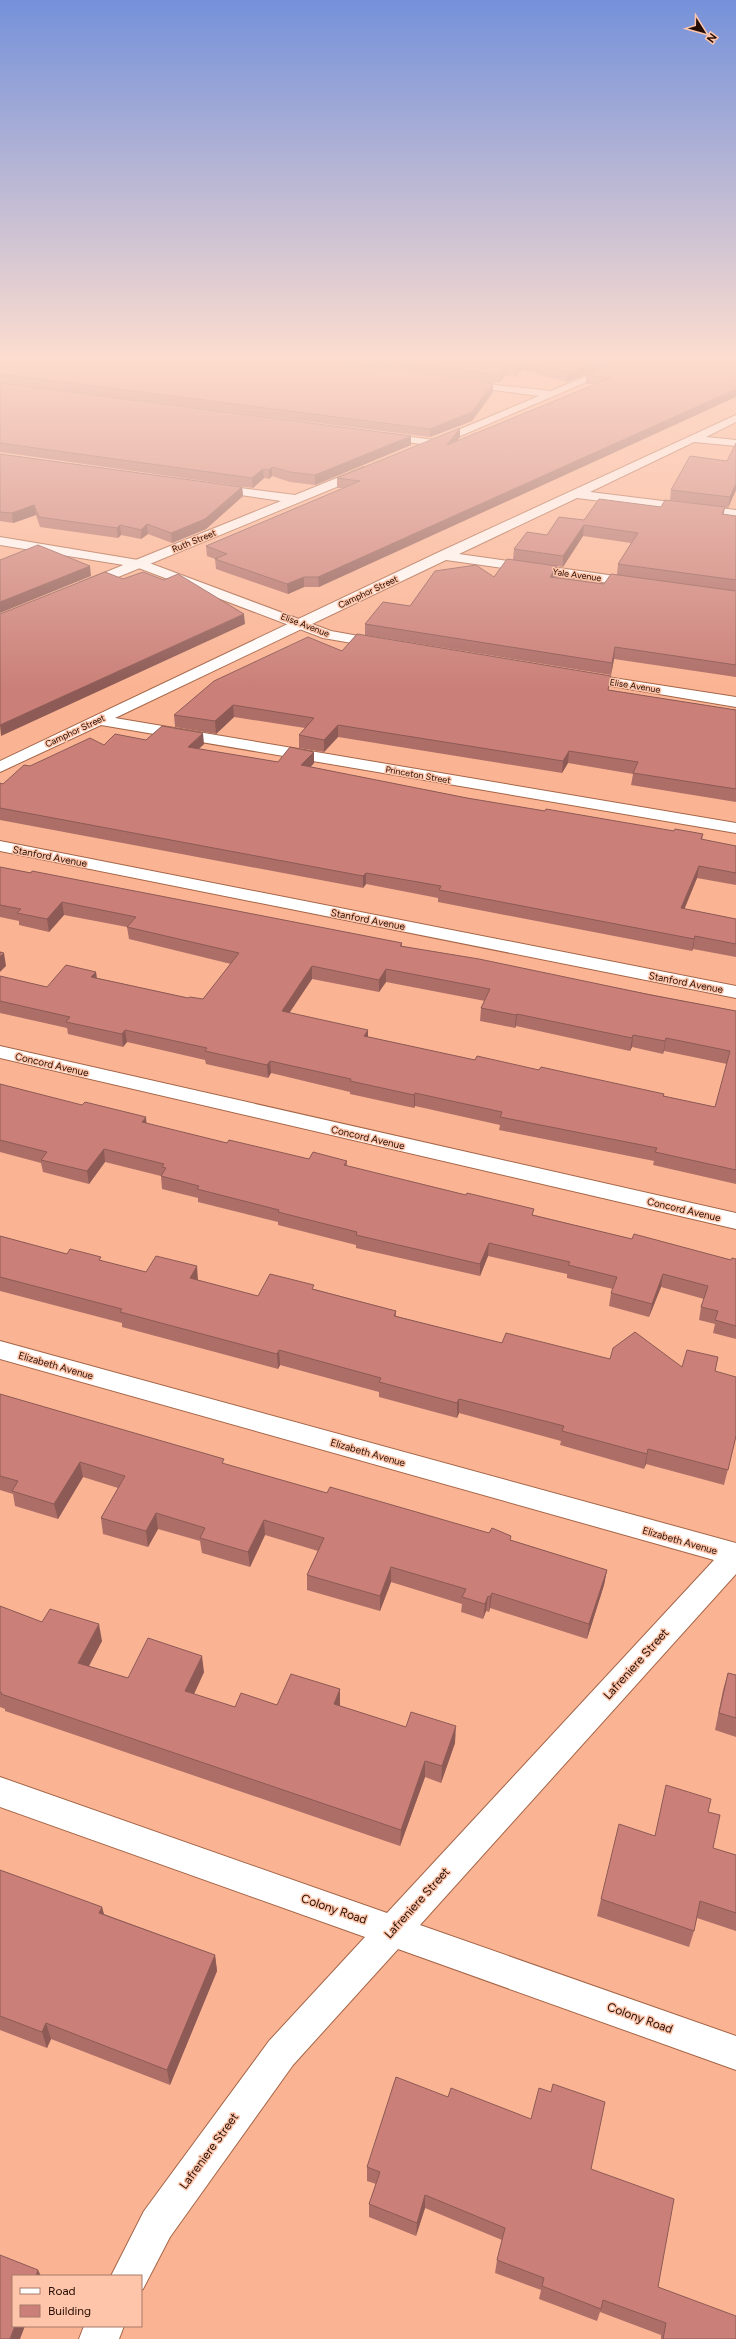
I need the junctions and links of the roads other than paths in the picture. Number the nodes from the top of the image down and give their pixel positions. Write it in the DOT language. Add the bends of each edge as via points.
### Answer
graph roads {
  1 [pos="371,469"];
  2 [pos="628,469"];
  3 [pos="202,486"];
  4 [pos="576,494"];
  5 [pos="296,499"];
  6 [pos="736,514"];
  7 [pos="0,541"];
  8 [pos="442,556"];
  9 [pos="139,564"];
  10 [pos="651,585"];
  11 [pos="73,590"];
  12 [pos="301,624"];
  13 [pos="396,647"];
  14 [pos="566,674"];
  15 [pos="736,702"];
  16 [pos="99,720"];
  17 [pos="0,767"];
  18 [pos="736,828"];
  19 [pos="0,846"];
  20 [pos="736,992"];
  21 [pos="0,1052"];
  22 [pos="736,1221"];
  23 [pos="0,1350"];
  24 [pos="736,1555"];
  25 [pos="0,1792"];
  26 [pos="393,1930"];
  27 [pos="736,2052"];
  28 [pos="131,2275"];
  29 [pos="104,2327"];
  30 [pos="98,2339"];
  1 -- 5 [label="street, Ruth Street"];
  2 -- 4 [label="street, Camphor Street"];
  3 -- 5 [label="street"];
  4 -- 6 [label="street"];
  4 -- 8 [label="street, Camphor Street"];
  5 -- 9 [label="street, Ruth Street"];
  7 -- 9 [label="street, Elise Avenue"];
  8 -- 10 [label="street, Yale Avenue"];
  8 -- 12 [label="street, Camphor Street"];
  9 -- 11 [label="street, Ruth Street"];
  9 -- 12 [label="street, Elise Avenue"];
  12 -- 13 [label="street, Elise Avenue" via="328,635"];
  12 -- 16 [label="street, Camphor Street"];
  14 -- 15 [label="street, Elise Avenue"];
  16 -- 17 [label="street, Camphor Street"];
  16 -- 18 [label="street, Princeton Street"];
  19 -- 20 [label="street, Stanford Avenue"];
  21 -- 22 [label="street, Concord Avenue"];
  23 -- 24 [label="street, Elizabeth Avenue"];
  24 -- 26 [label="street, Lafreniere Street"];
  25 -- 26 [label="street, Colony Road"];
  26 -- 27 [label="street, Colony Road"];
  26 -- 28 [label="street, Lafreniere Street" via="281,2053 157,2224"];
  29 -- 30 [label="street"];
}
